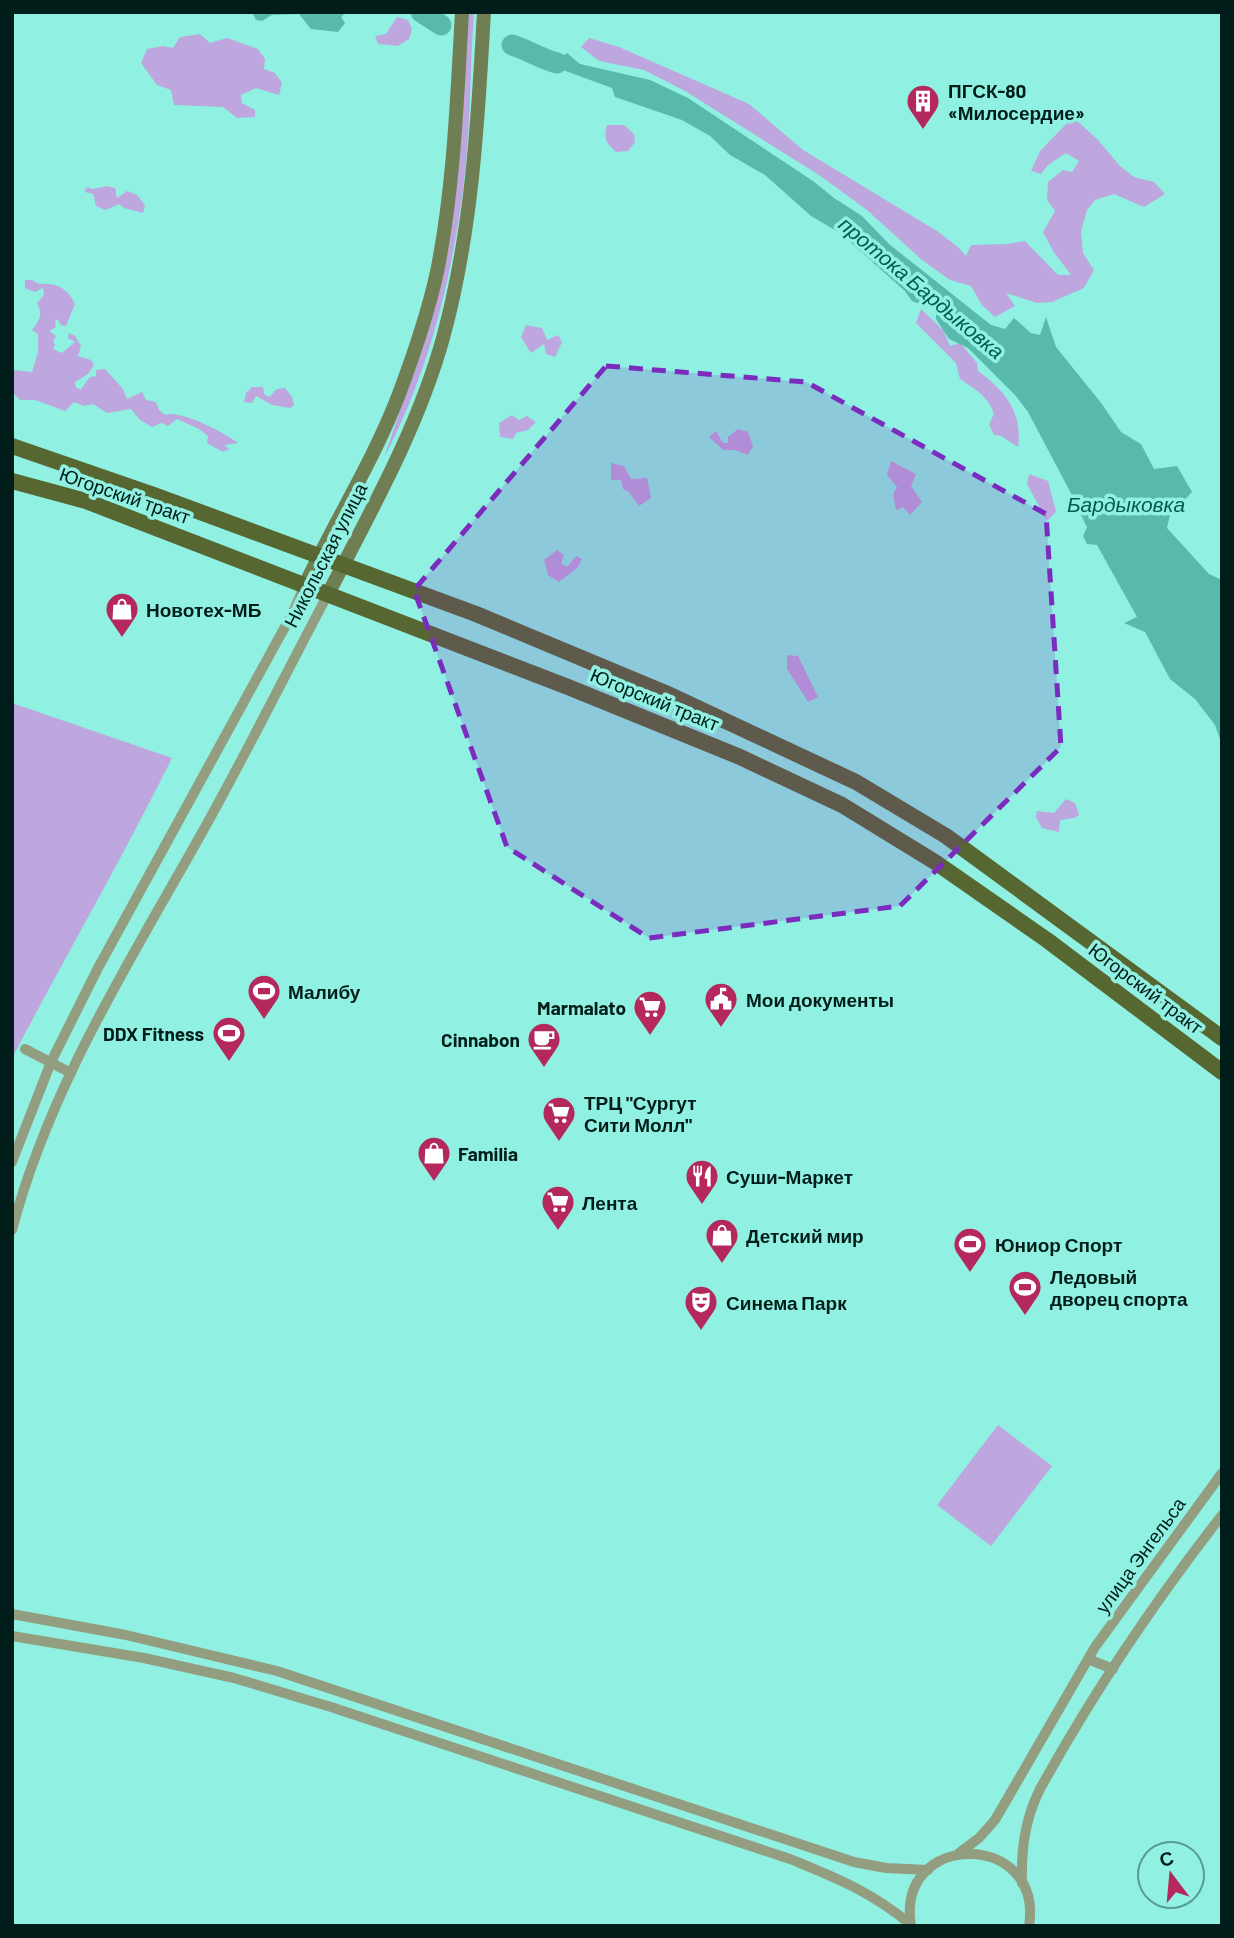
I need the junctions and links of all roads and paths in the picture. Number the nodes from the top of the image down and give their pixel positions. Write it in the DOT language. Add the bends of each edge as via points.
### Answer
graph roads {
  1 [pos="462,12"];
  2 [pos="484,12"];
  3 [pos="12,446"];
  4 [pos="12,481"];
  5 [pos="319,556"];
  6 [pos="343,565"];
  7 [pos="305,585"];
  8 [pos="328,593"];
  9 [pos="1222,1038"];
  10 [pos="25,1049"];
  11 [pos="51,1062"];
  12 [pos="1222,1072"];
  13 [pos="71,1073"];
  14 [pos="12,1162"];
  15 [pos="12,1230"];
  16 [pos="1222,1473"];
  17 [pos="1222,1515"];
  18 [pos="12,1614"];
  19 [pos="12,1636"];
  20 [pos="1088,1659"];
  21 [pos="1113,1669"];
  22 [pos="959,1853"];
  23 [pos="928,1870"];
  24 [pos="1022,1883"];
  25 [pos="910,1925"];
  26 [pos="1029,1926"];
  1 -- 5 [label="street, Никольская улица" via="444,229 436,274 399,394"];
  2 -- 6 [label="street, Никольская улица" via="471,190 443,338 419,407"];
  3 -- 5 [label="main road, Югорский тракт"];
  4 -- 7 [label="main road, Югорский тракт" via="86,501"];
  5 -- 6 [label="main road, Югорский тракт"];
  5 -- 7 [label="street, Никольская улица"];
  6 -- 8 [label="street, Никольская улица"];
  6 -- 9 [label="main road, Югорский тракт" via="476,614 670,695 856,782 946,836"];
  7 -- 8 [label="main road, Югорский тракт"];
  7 -- 11 [label="street, Никольская улица"];
  8 -- 12 [label="main road, Югорский тракт" via="740,757 842,805 935,862"];
  8 -- 13 [label="street, Никольская улица"];
  10 -- 11 [label="street"];
  11 -- 13 [label="street"];
  11 -- 14 [label="street, Никольская улица"];
  13 -- 15 [label="street, Никольская улица" via="34,1161"];
  16 -- 20 [label="street, улица Энгельса"];
  17 -- 21 [label="street"];
  18 -- 23 [label="street" via="126,1634 277,1671 854,1862"];
  19 -- 25 [label="street" via="234,1678 331,1707 790,1859 857,1886"];
  20 -- 21 [label="street"];
  20 -- 22 [label="street, улица Энгельса" via="995,1820"];
  21 -- 24 [label="street" via="1031,1807 1024,1835"];
  22 -- 23 [label="street, улица Энгельса"];
  22 -- 24 [label="street" via="991,1856 1009,1867"];
  23 -- 25 [label="street" via="913,1892"];
  24 -- 26 [label="street" via="1029,1903"];
}
